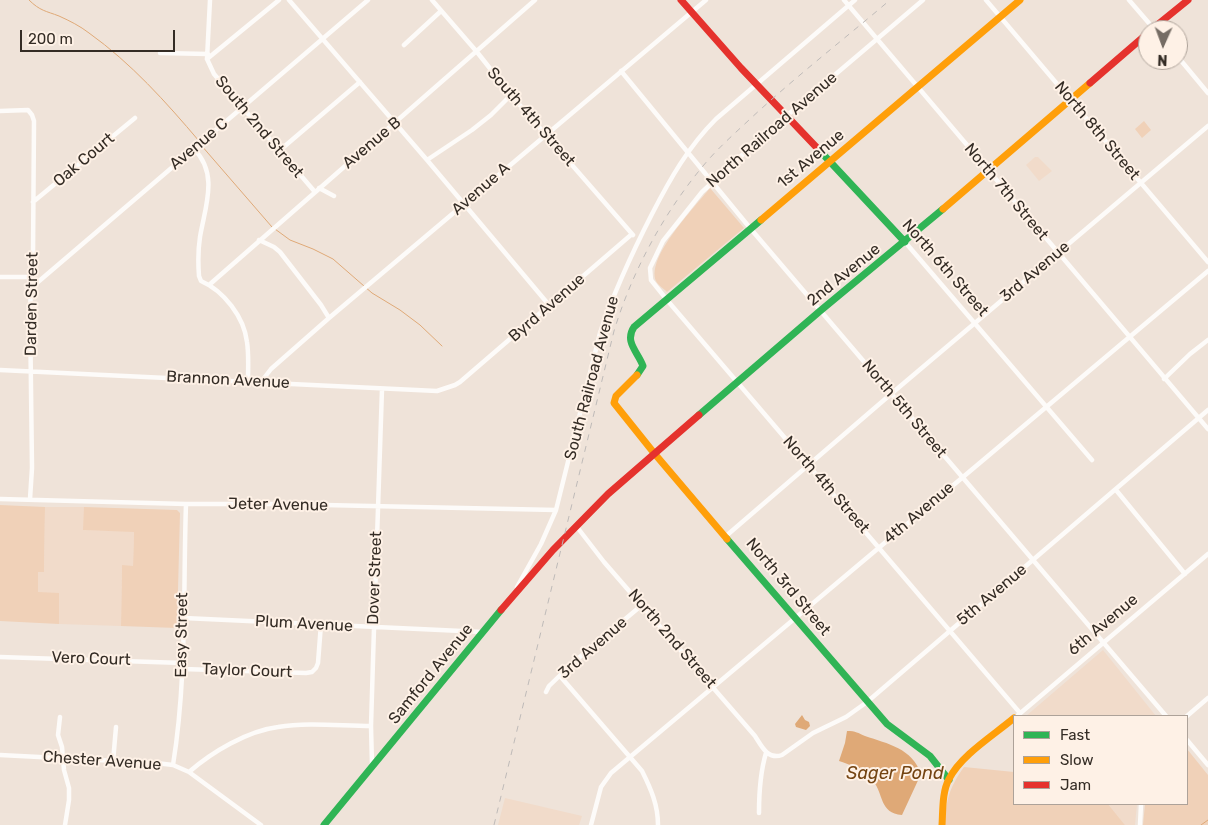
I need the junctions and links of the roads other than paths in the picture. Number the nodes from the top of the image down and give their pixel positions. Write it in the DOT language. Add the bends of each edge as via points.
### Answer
graph roads {
  1 [pos="210,0"];
  2 [pos="279,0"];
  3 [pos="289,0"];
  4 [pos="368,0"];
  5 [pos="432,0"];
  6 [pos="535,0"];
  7 [pos="681,0"];
  8 [pos="706,0"];
  9 [pos="844,0"];
  10 [pos="855,0"];
  11 [pos="923,0"];
  12 [pos="986,0"];
  13 [pos="1020,0"];
  14 [pos="1129,0"];
  15 [pos="1188,0"];
  16 [pos="848,5"];
  17 [pos="441,11"];
  18 [pos="691,12"];
  19 [pos="1000,17"];
  20 [pos="1144,20"];
  21 [pos="1164,20"];
  22 [pos="323,39"];
  23 [pos="876,39"];
  24 [pos="1138,42"];
  25 [pos="404,46"];
  26 [pos="477,52"];
  27 [pos="160,53"];
  28 [pos="208,56"];
  29 [pos="1188,69"];
  30 [pos="621,71"];
  31 [pos="360,82"];
  32 [pos="917,87"];
  33 [pos="1208,93"];
  34 [pos="510,94"];
  35 [pos="1070,99"];
  36 [pos="242,108"];
  37 [pos="0,111"];
  38 [pos="135,118"];
  39 [pos="396,123"];
  40 [pos="1208,126"];
  41 [pos="546,134"];
  42 [pos="194,149"];
  43 [pos="279,151"];
  44 [pos="687,152"];
  45 [pos="427,160"];
  46 [pos="829,162"];
  47 [pos="987,170"];
  48 [pos="710,180"];
  49 [pos="1141,182"];
  50 [pos="319,188"];
  51 [pos="315,192"];
  52 [pos="334,196"];
  53 [pos="33,202"];
  54 [pos="464,204"];
  55 [pos="750,228"];
  56 [pos="266,234"];
  57 [pos="632,234"];
  58 [pos="639,237"];
  59 [pos="259,240"];
  60 [pos="905,242"];
  61 [pos="274,247"];
  62 [pos="1058,253"];
  63 [pos="1208,262"];
  64 [pos="1208,271"];
  65 [pos="0,277"];
  66 [pos="32,277"];
  67 [pos="651,280"];
  68 [pos="209,285"];
  69 [pos="31,288"];
  70 [pos="667,300"];
  71 [pos="549,305"];
  72 [pos="820,311"];
  73 [pos="329,318"];
  74 [pos="974,324"];
  75 [pos="1129,338"];
  76 [pos="1208,340"];
  77 [pos="0,370"];
  78 [pos="31,371"];
  79 [pos="1164,379"];
  80 [pos="248,382"];
  81 [pos="261,382"];
  82 [pos="737,382"];
  83 [pos="455,385"];
  84 [pos="382,389"];
  85 [pos="891,394"];
  86 [pos="614,403"];
  87 [pos="1047,407"];
  88 [pos="1208,410"];
  89 [pos="1199,418"];
  90 [pos="1208,429"];
  91 [pos="654,453"];
  92 [pos="1092,460"];
  93 [pos="809,465"];
  94 [pos="962,477"];
  95 [pos="1116,490"];
  96 [pos="0,498"];
  97 [pos="30,499"];
  98 [pos="186,504"];
  99 [pos="377,506"];
  100 [pos="556,510"];
  101 [pos="576,528"];
  102 [pos="726,536"];
  103 [pos="561,542"];
  104 [pos="879,547"];
  105 [pos="1208,554"];
  106 [pos="1033,561"];
  107 [pos="1185,574"];
  108 [pos="512,597"];
  109 [pos="642,606"];
  110 [pos="184,618"];
  111 [pos="796,618"];
  112 [pos="321,624"];
  113 [pos="374,628"];
  114 [pos="950,630"];
  115 [pos="483,632"];
  116 [pos="1104,643"];
  117 [pos="0,657"];
  118 [pos="183,663"];
  119 [pos="183,669"];
  120 [pos="560,676"];
  121 [pos="714,688"];
  122 [pos="546,692"];
  123 [pos="1208,698"];
  124 [pos="867,702"];
  125 [pos="1016,715"];
  126 [pos="1018,715"];
  127 [pos="1165,715"];
  128 [pos="1188,715"];
  129 [pos="60,717"];
  130 [pos="1013,719"];
  131 [pos="371,726"];
  132 [pos="116,728"];
  133 [pos="1188,741"];
  134 [pos="766,752"];
  135 [pos="0,755"];
  136 [pos="63,758"];
  137 [pos="631,758"];
  138 [pos="112,762"];
  139 [pos="173,765"];
  140 [pos="1208,765"];
  141 [pos="372,767"];
  142 [pos="189,772"];
  143 [pos="949,780"];
  144 [pos="1141,805"];
  145 [pos="759,813"];
  146 [pos="65,825"];
  147 [pos="261,825"];
  148 [pos="324,825"];
  149 [pos="591,825"];
  150 [pos="658,825"];
  151 [pos="942,825"];
  152 [pos="1140,825"];
  1 -- 28 [label="street"];
  2 -- 28 [label="street"];
  3 -- 22 [label="street"];
  4 -- 22 [label="street, Avenue C"];
  5 -- 17 [label="street, South 4th Street"];
  6 -- 26 [label="street, Avenue B"];
  7 -- 18 [label="street, North 6th Street"];
  8 -- 18 [label="street, Avenue A"];
  9 -- 16 [label="street, North 7th Street"];
  10 -- 16 [label="street, South Railroad Avenue"];
  11 -- 23 [label="street, North Railroad Avenue"];
  12 -- 19 [label="street, North 8th Street"];
  13 -- 19 [label="street, 1st Avenue"];
  14 -- 20 [label="street"];
  15 -- 21 [label="street, 2nd Avenue"];
  16 -- 23 [label="street, North 7th Street"];
  16 -- 44 [label="street, South Railroad Avenue" via="716,119"];
  17 -- 25 [label="street"];
  17 -- 26 [label="street, South 4th Street"];
  18 -- 30 [label="street, Avenue A"];
  18 -- 46 [label="street, North 6th Street"];
  19 -- 32 [label="street, 1st Avenue"];
  19 -- 35 [label="street, North 8th Street"];
  22 -- 31 [label="street"];
  22 -- 36 [label="street, Avenue C"];
  23 -- 32 [label="street, North 7th Street"];
  23 -- 48 [label="street, North Railroad Avenue"];
  24 -- 35 [label="street, 2nd Avenue"];
  26 -- 34 [label="street, South 4th Street"];
  26 -- 39 [label="street, Avenue B"];
  27 -- 28 [label="street"];
  28 -- 36 [label="street, South 2nd Street" via="214,74"];
  29 -- 33 [label="street"];
  30 -- 41 [label="street, Avenue A"];
  30 -- 44 [label="street, North 5th Street"];
  31 -- 39 [label="street"];
  31 -- 43 [label="street"];
  32 -- 46 [label="street, 1st Avenue"];
  32 -- 47 [label="street, North 7th Street"];
  34 -- 41 [label="street, South 4th Street"];
  34 -- 45 [label="street" via="491,115"];
  35 -- 47 [label="street, 2nd Avenue"];
  35 -- 49 [label="street, North 8th Street"];
  36 -- 42 [label="street, Avenue C"];
  36 -- 43 [label="street, South 2nd Street"];
  37 -- 53 [label="street, Darden Street" via="28,110 32,115"];
  38 -- 53 [label="street, Oak Court"];
  39 -- 45 [label="street"];
  39 -- 50 [label="street, Avenue B"];
  40 -- 49 [label="street, 3rd Avenue"];
  41 -- 54 [label="street, Avenue A"];
  41 -- 57 [label="street, South 4th Street"];
  42 -- 68 [label="street" via="204,161 208,173 198,263 201,281"];
  42 -- 69 [label="street, Avenue C"];
  43 -- 51 [label="street, South 2nd Street"];
  44 -- 48 [label="street, North 5th Street"];
  44 -- 58 [label="street, South Railroad Avenue"];
  45 -- 54 [label="street"];
  46 -- 55 [label="street, 1st Avenue"];
  46 -- 60 [label="street, North 6th Street"];
  47 -- 60 [label="street, 2nd Avenue"];
  47 -- 62 [label="street, North 7th Street"];
  48 -- 55 [label="street, North 5th Street"];
  48 -- 67 [label="street, North Railroad Avenue" via="664,241 650,268"];
  49 -- 62 [label="street, 3rd Avenue"];
  49 -- 63 [label="street, North 8th Street"];
  50 -- 51 [label="street, Avenue B"];
  50 -- 52 [label="street, South 2nd Street"];
  51 -- 56 [label="street, Avenue B"];
  53 -- 66 [label="street, Darden Street"];
  54 -- 71 [label="street"];
  54 -- 73 [label="street, Avenue A"];
  55 -- 70 [label="street, 1st Avenue"];
  55 -- 72 [label="street, North 5th Street"];
  56 -- 59 [label="street, Avenue B"];
  56 -- 61 [label="street"];
  57 -- 58 [label="street"];
  57 -- 71 [label="street, Byrd Avenue"];
  58 -- 100 [label="street, South Railroad Avenue" via="600,333"];
  59 -- 61 [label="street"];
  59 -- 68 [label="street, Avenue B"];
  60 -- 72 [label="street, 2nd Avenue"];
  60 -- 74 [label="street, North 6th Street"];
  61 -- 73 [label="street"];
  62 -- 74 [label="street, 3rd Avenue"];
  62 -- 75 [label="street, North 7th Street"];
  64 -- 75 [label="street, 4th Avenue"];
  65 -- 66 [label="street"];
  66 -- 69 [label="street, Darden Street"];
  67 -- 70 [label="street, North 4th Street"];
  68 -- 80 [label="street" via="221,294 244,329"];
  69 -- 78 [label="street, Darden Street"];
  70 -- 82 [label="street, North 4th Street"];
  70 -- 86 [label="street, 1st Avenue" via="630,332 630,344 643,366 616,396"];
  71 -- 83 [label="street, Byrd Avenue"];
  72 -- 82 [label="street, 2nd Avenue"];
  72 -- 85 [label="street, North 5th Street"];
  73 -- 81 [label="street, Avenue A"];
  74 -- 85 [label="street, 3rd Avenue"];
  74 -- 87 [label="street, North 6th Street"];
  75 -- 79 [label="street, North 7th Street"];
  75 -- 87 [label="street, 4th Avenue"];
  76 -- 79 [label="street"];
  77 -- 78 [label="street, Brannon Avenue"];
  78 -- 80 [label="street, Brannon Avenue"];
  78 -- 97 [label="street, Darden Street"];
  79 -- 89 [label="street, North 7th Street"];
  80 -- 81 [label="street, Brannon Avenue"];
  81 -- 84 [label="street, Brannon Avenue"];
  82 -- 91 [label="street, 2nd Avenue"];
  82 -- 93 [label="street, North 4th Street"];
  83 -- 84 [label="street, Brannon Avenue" via="437,391"];
  84 -- 99 [label="street, Dover Street"];
  85 -- 93 [label="street, 3rd Avenue"];
  85 -- 94 [label="street, North 5th Street"];
  86 -- 91 [label="street, North 3rd Street"];
  87 -- 92 [label="street, North 6th Street"];
  87 -- 94 [label="street, 4th Avenue"];
  88 -- 89 [label="street, 5th Avenue"];
  89 -- 90 [label="street, North 7th Street"];
  89 -- 95 [label="street, 5th Avenue"];
  91 -- 101 [label="street, 2nd Avenue"];
  91 -- 102 [label="street, North 3rd Street"];
  93 -- 102 [label="street, 3rd Avenue"];
  93 -- 104 [label="street, North 4th Street"];
  94 -- 104 [label="street, 4th Avenue"];
  94 -- 106 [label="street, North 5th Street"];
  95 -- 106 [label="street, 5th Avenue"];
  95 -- 107 [label="street"];
  96 -- 97 [label="street, Jeter Avenue"];
  97 -- 98 [label="street, Jeter Avenue"];
  98 -- 99 [label="street, Jeter Avenue"];
  98 -- 110 [label="street, Easy Street"];
  99 -- 100 [label="street, Jeter Avenue"];
  99 -- 113 [label="street, Dover Street"];
  100 -- 108 [label="street, South Railroad Avenue"];
  101 -- 103 [label="street, 2nd Avenue"];
  101 -- 109 [label="street, North 2nd Street"];
  102 -- 111 [label="street, North 3rd Street"];
  103 -- 108 [label="street, Samford Avenue"];
  104 -- 111 [label="street, 4th Avenue"];
  104 -- 114 [label="street, North 4th Street"];
  105 -- 107 [label="street, 6th Avenue"];
  106 -- 114 [label="street, 5th Avenue"];
  106 -- 116 [label="street, North 5th Street"];
  107 -- 116 [label="street, 6th Avenue"];
  108 -- 115 [label="street, Samford Avenue"];
  109 -- 120 [label="street, 3rd Avenue"];
  109 -- 121 [label="street, North 2nd Street"];
  110 -- 112 [label="street, Plum Avenue"];
  110 -- 118 [label="street, Easy Street"];
  111 -- 121 [label="street, 4th Avenue"];
  111 -- 124 [label="street, North 3rd Street"];
  112 -- 113 [label="street, Plum Avenue"];
  112 -- 119 [label="street, Taylor Court" via="318,663 312,672"];
  113 -- 115 [label="street, Plum Avenue"];
  113 -- 131 [label="street, Dover Street"];
  114 -- 124 [label="street, 5th Avenue"];
  114 -- 125 [label="street, North 4th Street"];
  115 -- 141 [label="street, Samford Avenue"];
  116 -- 126 [label="street, 6th Avenue"];
  116 -- 127 [label="street, North 5th Street"];
  117 -- 118 [label="street, Vero Court"];
  118 -- 119 [label="street, Easy Street"];
  119 -- 139 [label="street, Easy Street"];
  120 -- 122 [label="street, 3rd Avenue"];
  120 -- 137 [label="street"];
  121 -- 134 [label="street, North 2nd Street"];
  121 -- 137 [label="street, 4th Avenue"];
  123 -- 128 [label="street"];
  124 -- 134 [label="street, 5th Avenue" via="782,755 771,756"];
  124 -- 143 [label="street, North 3rd Street" via="887,724 930,756"];
  129 -- 136 [label="street" via="58,735"];
  130 -- 143 [label="street, 6th Avenue" via="962,763"];
  131 -- 141 [label="street, Dover Street"];
  131 -- 142 [label="street" via="289,726 265,730 220,749"];
  132 -- 138 [label="street"];
  133 -- 140 [label="street"];
  134 -- 145 [label="street" via="761,770"];
  135 -- 136 [label="street, Chester Avenue"];
  136 -- 138 [label="street, Chester Avenue"];
  136 -- 146 [label="street" via="69,788"];
  137 -- 149 [label="street, 4th Avenue" via="615,769 601,787"];
  137 -- 150 [label="street" via="651,788"];
  138 -- 139 [label="street, Chester Avenue"];
  139 -- 142 [label="street, Chester Avenue"];
  141 -- 148 [label="street, Samford Avenue"];
  142 -- 147 [label="street, Chester Avenue"];
  143 -- 151 [label="street"];
  144 -- 152 [label="street"];
}
